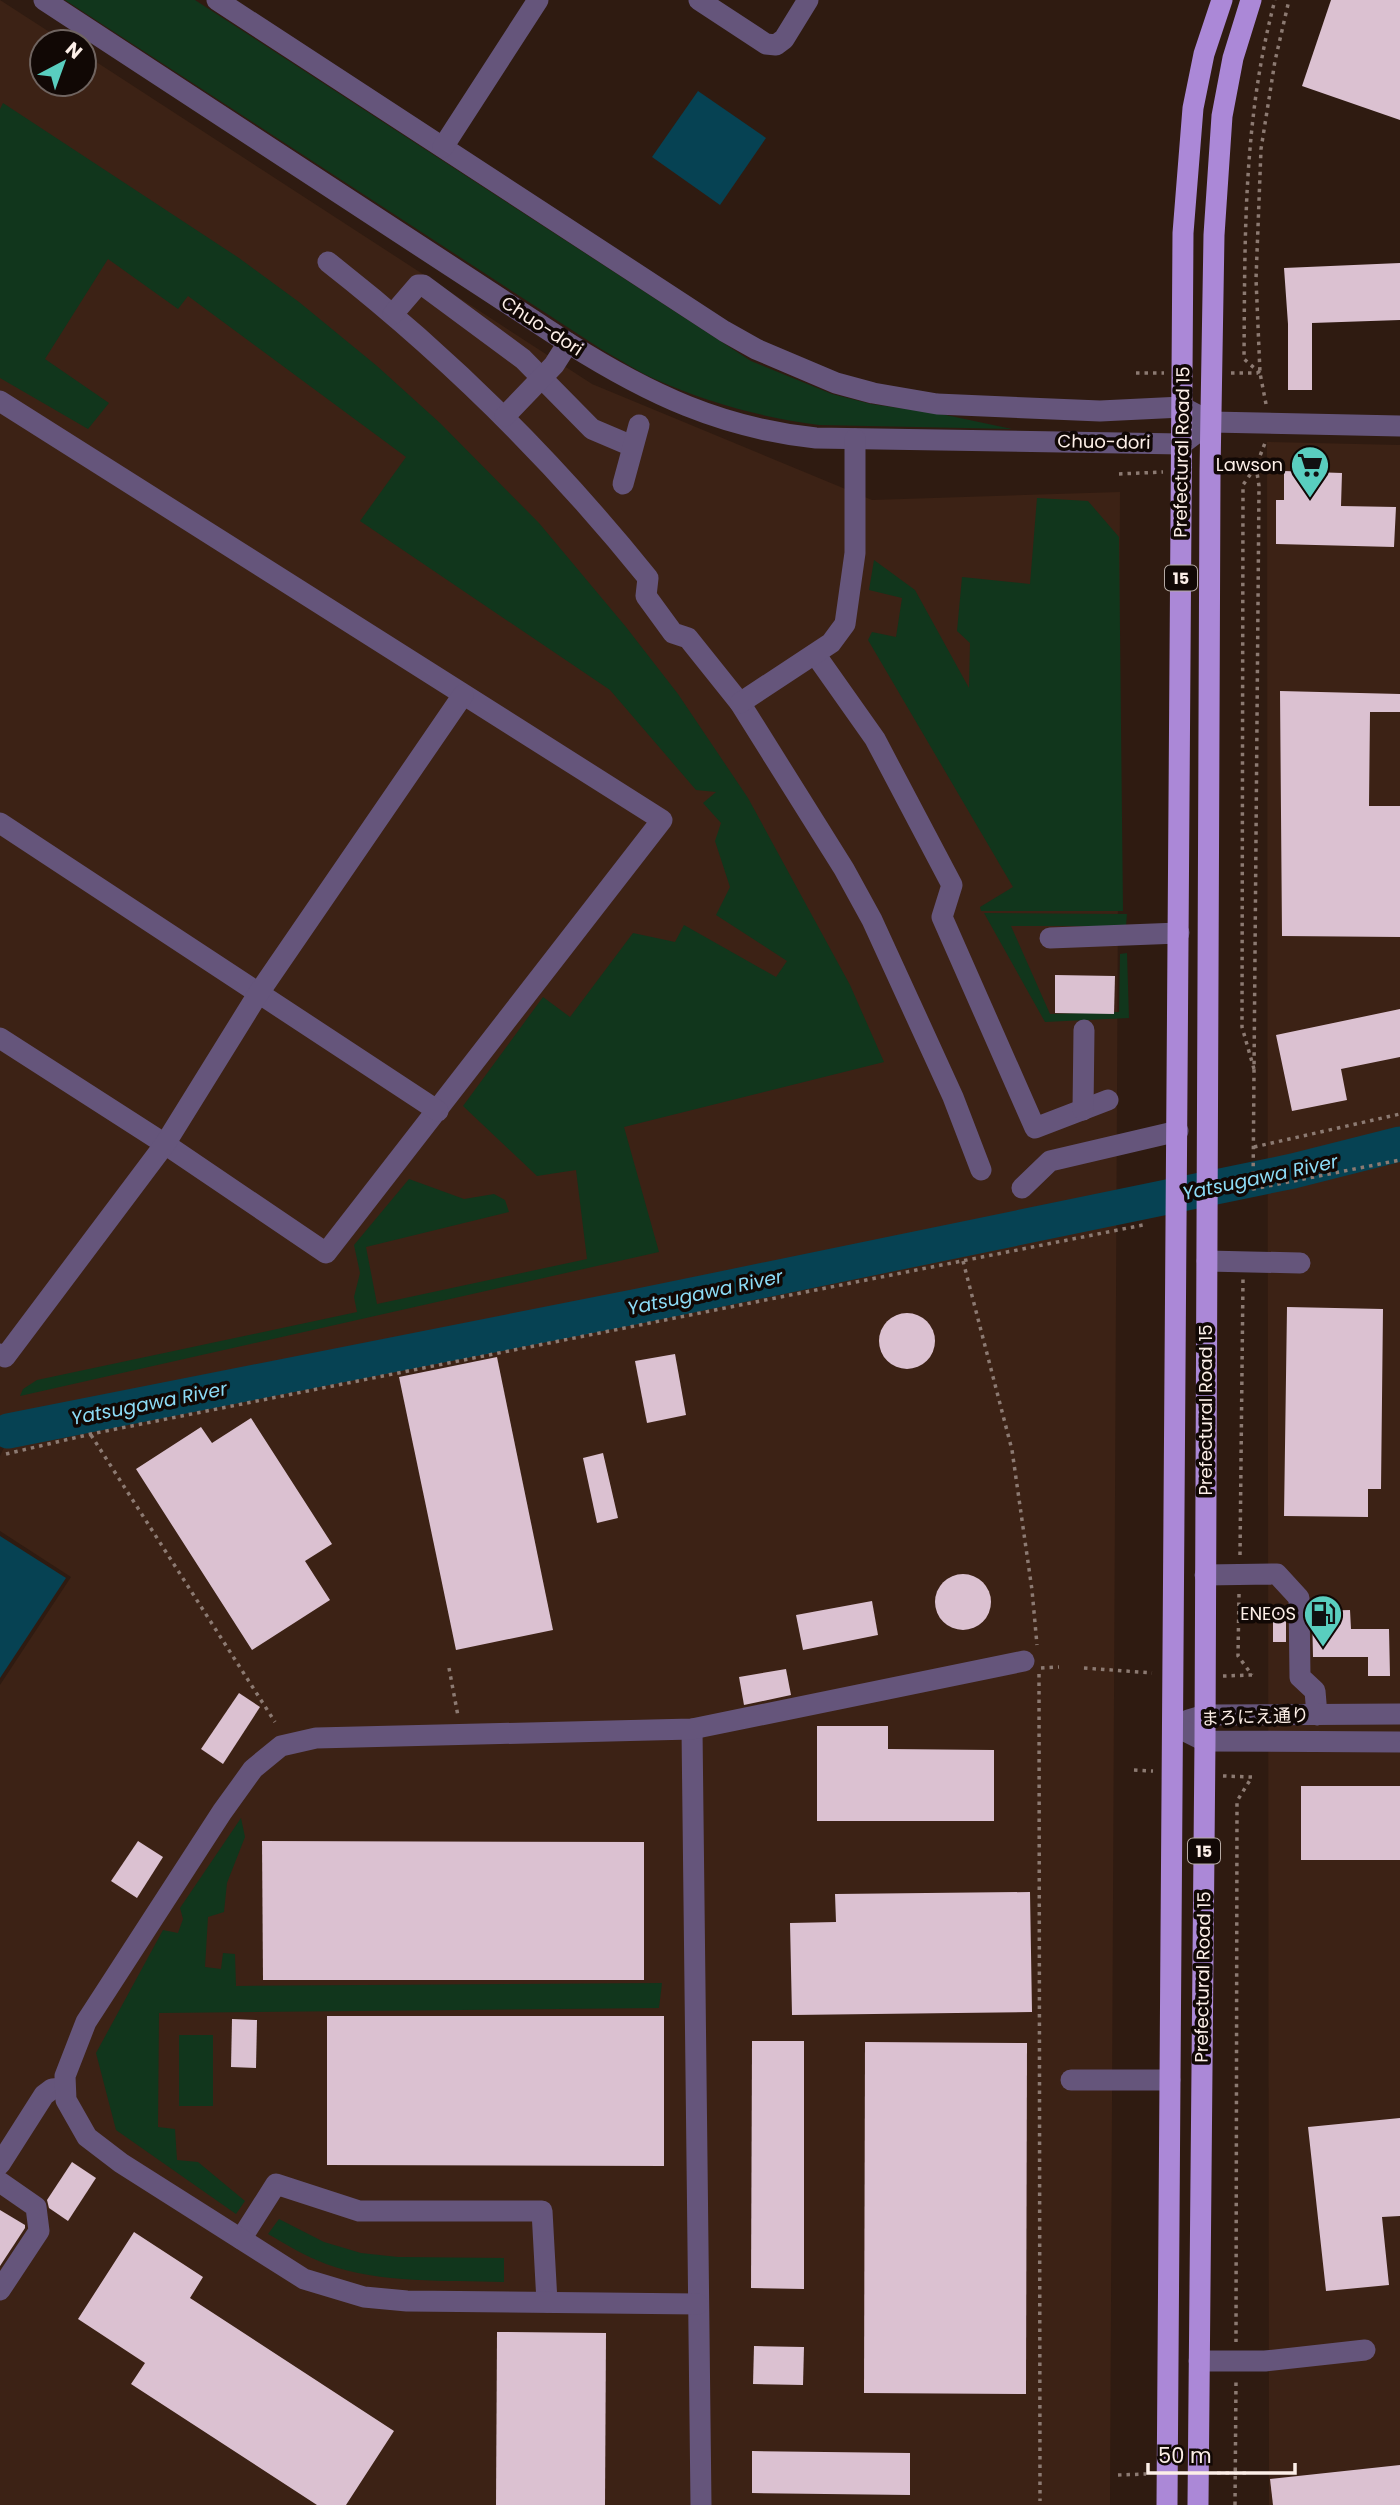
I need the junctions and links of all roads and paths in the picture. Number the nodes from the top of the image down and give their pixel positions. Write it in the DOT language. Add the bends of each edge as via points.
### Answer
graph roads {
  1 [pos="44,0"];
  2 [pos="217,0"];
  3 [pos="537,0"];
  4 [pos="699,0"];
  5 [pos="808,0"];
  6 [pos="1222,0"];
  7 [pos="1251,0"];
  8 [pos="1275,0"];
  9 [pos="1289,0"];
  10 [pos="443,146"];
  11 [pos="328,262"];
  12 [pos="393,314"];
  13 [pos="568,344"];
  14 [pos="1136,373"];
  15 [pos="1146,373"];
  16 [pos="1225,373"];
  17 [pos="1260,373"];
  18 [pos="541,378"];
  19 [pos="0,401"];
  20 [pos="1182,407"];
  21 [pos="1267,409"];
  22 [pos="505,416"];
  23 [pos="1211,422"];
  24 [pos="639,425"];
  25 [pos="1400,426"];
  26 [pos="855,439"];
  27 [pos="1267,439"];
  28 [pos="1182,444"];
  29 [pos="632,446"];
  30 [pos="1256,466"];
  31 [pos="1225,471"];
  32 [pos="1142,472"];
  33 [pos="1119,474"];
  34 [pos="623,484"];
  35 [pos="815,654"];
  36 [pos="463,695"];
  37 [pos="740,703"];
  38 [pos="0,823"];
  39 [pos="1179,933"];
  40 [pos="1050,938"];
  41 [pos="258,995"];
  42 [pos="1084,1030"];
  43 [pos="0,1038"];
  44 [pos="1255,1074"];
  45 [pos="1108,1100"];
  46 [pos="1083,1110"];
  47 [pos="438,1111"];
  48 [pos="1400,1114"];
  49 [pos="1035,1128"];
  50 [pos="1178,1131"];
  51 [pos="165,1144"];
  52 [pos="1254,1147"];
  53 [pos="1400,1160"];
  54 [pos="1050,1161"];
  55 [pos="981,1170"];
  56 [pos="1022,1188"];
  57 [pos="1143,1225"];
  58 [pos="963,1261"];
  59 [pos="1207,1261"];
  60 [pos="1300,1263"];
  61 [pos="1243,1280"];
  62 [pos="0,1354"];
  63 [pos="91,1434"];
  64 [pos="6,1454"];
  65 [pos="1240,1550"];
  66 [pos="1205,1575"];
  67 [pos="1239,1597"];
  68 [pos="1032,1665"];
  69 [pos="449,1668"];
  70 [pos="1059,1668"];
  71 [pos="1084,1668"];
  72 [pos="1136,1672"];
  73 [pos="1252,1675"];
  74 [pos="1400,1714"];
  75 [pos="1205,1715"];
  76 [pos="1317,1715"];
  77 [pos="458,1718"];
  78 [pos="275,1721"];
  79 [pos="1173,1725"];
  80 [pos="692,1729"];
  81 [pos="1205,1741"];
  82 [pos="1400,1742"];
  83 [pos="1135,1770"];
  84 [pos="1155,1772"];
  85 [pos="1221,1776"];
  86 [pos="1071,2080"];
  87 [pos="1170,2080"];
  88 [pos="64,2088"];
  89 [pos="0,2164"];
  90 [pos="0,2182"];
  91 [pos="241,2239"];
  92 [pos="0,2290"];
  93 [pos="547,2302"];
  94 [pos="698,2304"];
  95 [pos="1236,2349"];
  96 [pos="1365,2350"];
  97 [pos="1199,2361"];
  98 [pos="1236,2370"];
  99 [pos="1217,2473"];
  100 [pos="1235,2473"];
  101 [pos="1250,2473"];
  102 [pos="1146,2474"];
  103 [pos="1118,2475"];
  104 [pos="1040,2501"];
  105 [pos="701,2505"];
  106 [pos="1167,2505"];
  107 [pos="1198,2505"];
  108 [pos="1235,2505"];
  1 -- 13 [label="street, Chuo-dori"];
  2 -- 10 [label="street, Chuo-dori"];
  3 -- 10 [label="street"];
  4 -- 5 [label="street" via="766,44 776,45"];
  6 -- 20 [label="main road, Prefectural Road 15 / 15" via="1193,108 1183,233"];
  7 -- 23 [label="main road, Prefectural Road 15 / 15" via="1222,116 1214,234"];
  8 -- 17 [label="path" via="1250,129 1245,188 1244,359"];
  9 -- 17 [label="path" via="1261,149 1256,279"];
  10 -- 20 [label="street, Chuo-dori" via="724,331 836,383 937,404 1100,411"];
  11 -- 12 [label="street"];
  12 -- 18 [label="street" via="414,288 423,285 523,359"];
  12 -- 22 [label="street"];
  13 -- 18 [label="street"];
  13 -- 26 [label="street, Chuo-dori" via="650,390 715,418 782,434"];
  14 -- 15 [label="path"];
  16 -- 17 [label="path"];
  17 -- 21 [label="path"];
  18 -- 22 [label="street"];
  18 -- 29 [label="street" via="592,429"];
  19 -- 36 [label="street"];
  20 -- 23 [label="street"];
  20 -- 28 [label="main road, Prefectural Road 15 / 15"];
  22 -- 37 [label="street" via="600,519 648,578 646,596 673,633 688,638"];
  23 -- 25 [label="street"];
  23 -- 28 [label="street"];
  23 -- 59 [label="main road, Prefectural Road 15 / 15"];
  24 -- 29 [label="street"];
  26 -- 28 [label="street, Chuo-dori"];
  26 -- 35 [label="street" via="855,552 845,624 831,643"];
  27 -- 30 [label="path"];
  28 -- 39 [label="main road, Prefectural Road 15 / 15"];
  29 -- 34 [label="street"];
  30 -- 31 [label="path"];
  30 -- 44 [label="path"];
  30 -- 44 [label="path" via="1243,485 1242,985 1242,1027"];
  32 -- 33 [label="path"];
  35 -- 37 [label="street"];
  35 -- 49 [label="street" via="875,739 952,885 942,917"];
  36 -- 41 [label="street"];
  36 -- 47 [label="street" via="662,820"];
  37 -- 55 [label="street" via="872,920 953,1097"];
  38 -- 41 [label="street"];
  39 -- 40 [label="street"];
  39 -- 50 [label="main road, Prefectural Road 15 / 15"];
  41 -- 47 [label="street"];
  41 -- 51 [label="street"];
  42 -- 46 [label="street"];
  43 -- 51 [label="street"];
  44 -- 52 [label="path"];
  45 -- 46 [label="street"];
  46 -- 49 [label="street"];
  47 -- 51 [label="street" via="326,1253"];
  48 -- 52 [label="path"];
  49 -- 54 [label="street"];
  50 -- 54 [label="street"];
  50 -- 79 [label="main road, Prefectural Road 15 / 15"];
  51 -- 62 [label="street" via="5,1357"];
  52 -- 53 [label="path" via="1253,1189"];
  54 -- 56 [label="street"];
  57 -- 58 [label="path"];
  58 -- 63 [label="path"];
  58 -- 68 [label="path" via="1012,1450 1032,1590"];
  59 -- 60 [label="street"];
  59 -- 66 [label="main road, Prefectural Road 15 / 15"];
  61 -- 65 [label="path"];
  63 -- 64 [label="path"];
  63 -- 78 [label="path"];
  66 -- 75 [label="main road, Prefectural Road 15 / 15"];
  66 -- 76 [label="street" via="1277,1574 1299,1598 1300,1677 1315,1691"];
  67 -- 73 [label="path" via="1238,1656"];
  68 -- 70 [label="path"];
  68 -- 80 [label="street"];
  68 -- 104 [label="path"];
  69 -- 77 [label="path"];
  71 -- 72 [label="path"];
  74 -- 76 [label="street, まろにえ通り"];
  75 -- 76 [label="street, まろにえ通り"];
  75 -- 79 [label="street, まろにえ通り"];
  75 -- 81 [label="main road, Prefectural Road 15 / 15"];
  79 -- 81 [label="street, まろにえ通り"];
  79 -- 87 [label="main road, Prefectural Road 15 / 15"];
  80 -- 88 [label="street" via="316,1738 281,1746 253,1769 222,1812 86,2022"];
  80 -- 94 [label="street"];
  81 -- 82 [label="street, まろにえ通り"];
  81 -- 97 [label="main road, Prefectural Road 15 / 15"];
  83 -- 84 [label="path"];
  85 -- 95 [label="path" via="1252,1776 1237,1801"];
  86 -- 87 [label="street"];
  87 -- 106 [label="main road, Prefectural Road 15 / 15"];
  88 -- 89 [label="street" via="44,2095"];
  88 -- 91 [label="street" via="66,2101 86,2137"];
  90 -- 92 [label="street" via="36,2207 39,2231"];
  91 -- 93 [label="street" via="303,2279 364,2297"];
  91 -- 93 [label="street" via="276,2184 359,2211 542,2211"];
  93 -- 94 [label="street"];
  94 -- 105 [label="street"];
  96 -- 97 [label="street" via="1265,2361"];
  97 -- 107 [label="main road, Prefectural Road 15 / 15"];
  98 -- 100 [label="path"];
  99 -- 100 [label="path"];
  100 -- 101 [label="path"];
  100 -- 108 [label="path"];
  102 -- 103 [label="path"];
}
